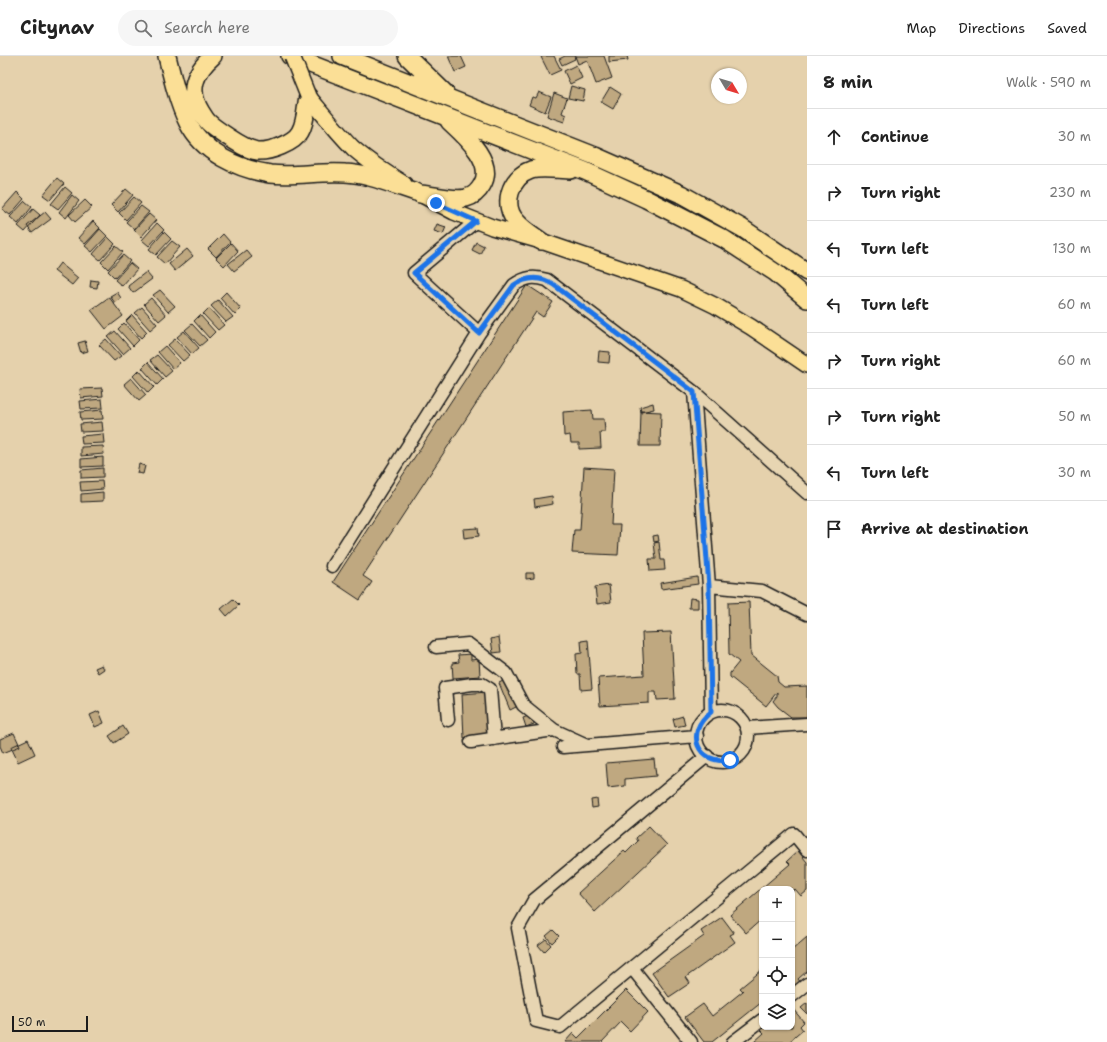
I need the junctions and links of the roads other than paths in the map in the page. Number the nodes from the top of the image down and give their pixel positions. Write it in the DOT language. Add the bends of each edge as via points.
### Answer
graph roads {
  1 [pos="167,56"];
  2 [pos="213,56"];
  3 [pos="291,56"];
  4 [pos="342,56"];
  5 [pos="407,56"];
  6 [pos="308,96"];
  7 [pos="450,99"];
  8 [pos="442,114"];
  9 [pos="585,171"];
  10 [pos="418,193"];
  11 [pos="476,221"];
  12 [pos="541,241"];
  13 [pos="807,272"];
  14 [pos="807,299"];
  15 [pos="479,333"];
  16 [pos="807,365"];
  17 [pos="694,392"];
  18 [pos="807,493"];
  19 [pos="332,566"];
  20 [pos="709,586"];
  21 [pos="807,614"];
  22 [pos="436,648"];
  23 [pos="711,712"];
  24 [pos="448,720"];
  25 [pos="807,724"];
  26 [pos="747,728"];
  27 [pos="554,730"];
  28 [pos="697,736"];
  29 [pos="494,739"];
  30 [pos="471,742"];
  31 [pos="587,745"];
  32 [pos="563,747"];
  33 [pos="707,756"];
  34 [pos="806,848"];
  35 [pos="632,968"];
  36 [pos="807,984"];
  37 [pos="794,994"];
  38 [pos="759,1022"];
  39 [pos="692,1042"];
  40 [pos="733,1042"];
  1 -- 10 [label="highway" via="188,123 199,139 227,161 270,174 347,173"];
  2 -- 6 [label="highway" via="203,64 197,75 194,86 197,105 206,121 241,145 257,151 291,141 300,132"];
  3 -- 6 [label="main road, bridge"];
  3 -- 8 [label="highway"];
  4 -- 7 [label="highway"];
  5 -- 7 [label="highway"];
  6 -- 10 [label="main road" via="353,147 376,167"];
  7 -- 13 [label="highway" via="595,156 681,194 742,228"];
  8 -- 9 [label="highway"];
  8 -- 10 [label="highway" via="461,131 480,154 485,168 485,181 478,192 467,198"];
  9 -- 12 [label="highway" via="532,170 521,175 513,184 509,194 510,214 516,222"];
  9 -- 14 [label="highway" via="646,198 724,238 776,272"];
  10 -- 11 [label="main road"];
  11 -- 12 [label="main road"];
  11 -- 15 [label="street" via="414,273"];
  12 -- 16 [label="main road" via="681,289 733,316"];
  15 -- 17 [label="street" via="514,285 530,278 547,280"];
  15 -- 19 [label="street"];
  17 -- 18 [label="street"];
  17 -- 20 [label="street"];
  20 -- 21 [label="street" via="762,591"];
  20 -- 23 [label="street"];
  22 -- 27 [label="street" via="468,644 506,674 523,705"];
  23 -- 26 [label="street" via="728,711 740,717"];
  23 -- 28 [label="street" via="699,725"];
  24 -- 29 [label="street" via="445,688 482,684 490,689"];
  25 -- 26 [label="street"];
  26 -- 33 [label="street" via="747,744 737,757 722,762"];
  27 -- 29 [label="street"];
  27 -- 31 [label="street"];
  28 -- 31 [label="street"];
  28 -- 33 [label="street" via="700,750"];
  29 -- 30 [label="street"];
  31 -- 32 [label="street"];
  33 -- 35 [label="street" via="534,900 518,928 536,1021 560,1027"];
  34 -- 35 [label="street" via="794,834"];
  35 -- 39 [label="street"];
  36 -- 37 [label="street"];
  38 -- 40 [label="street"];
}
